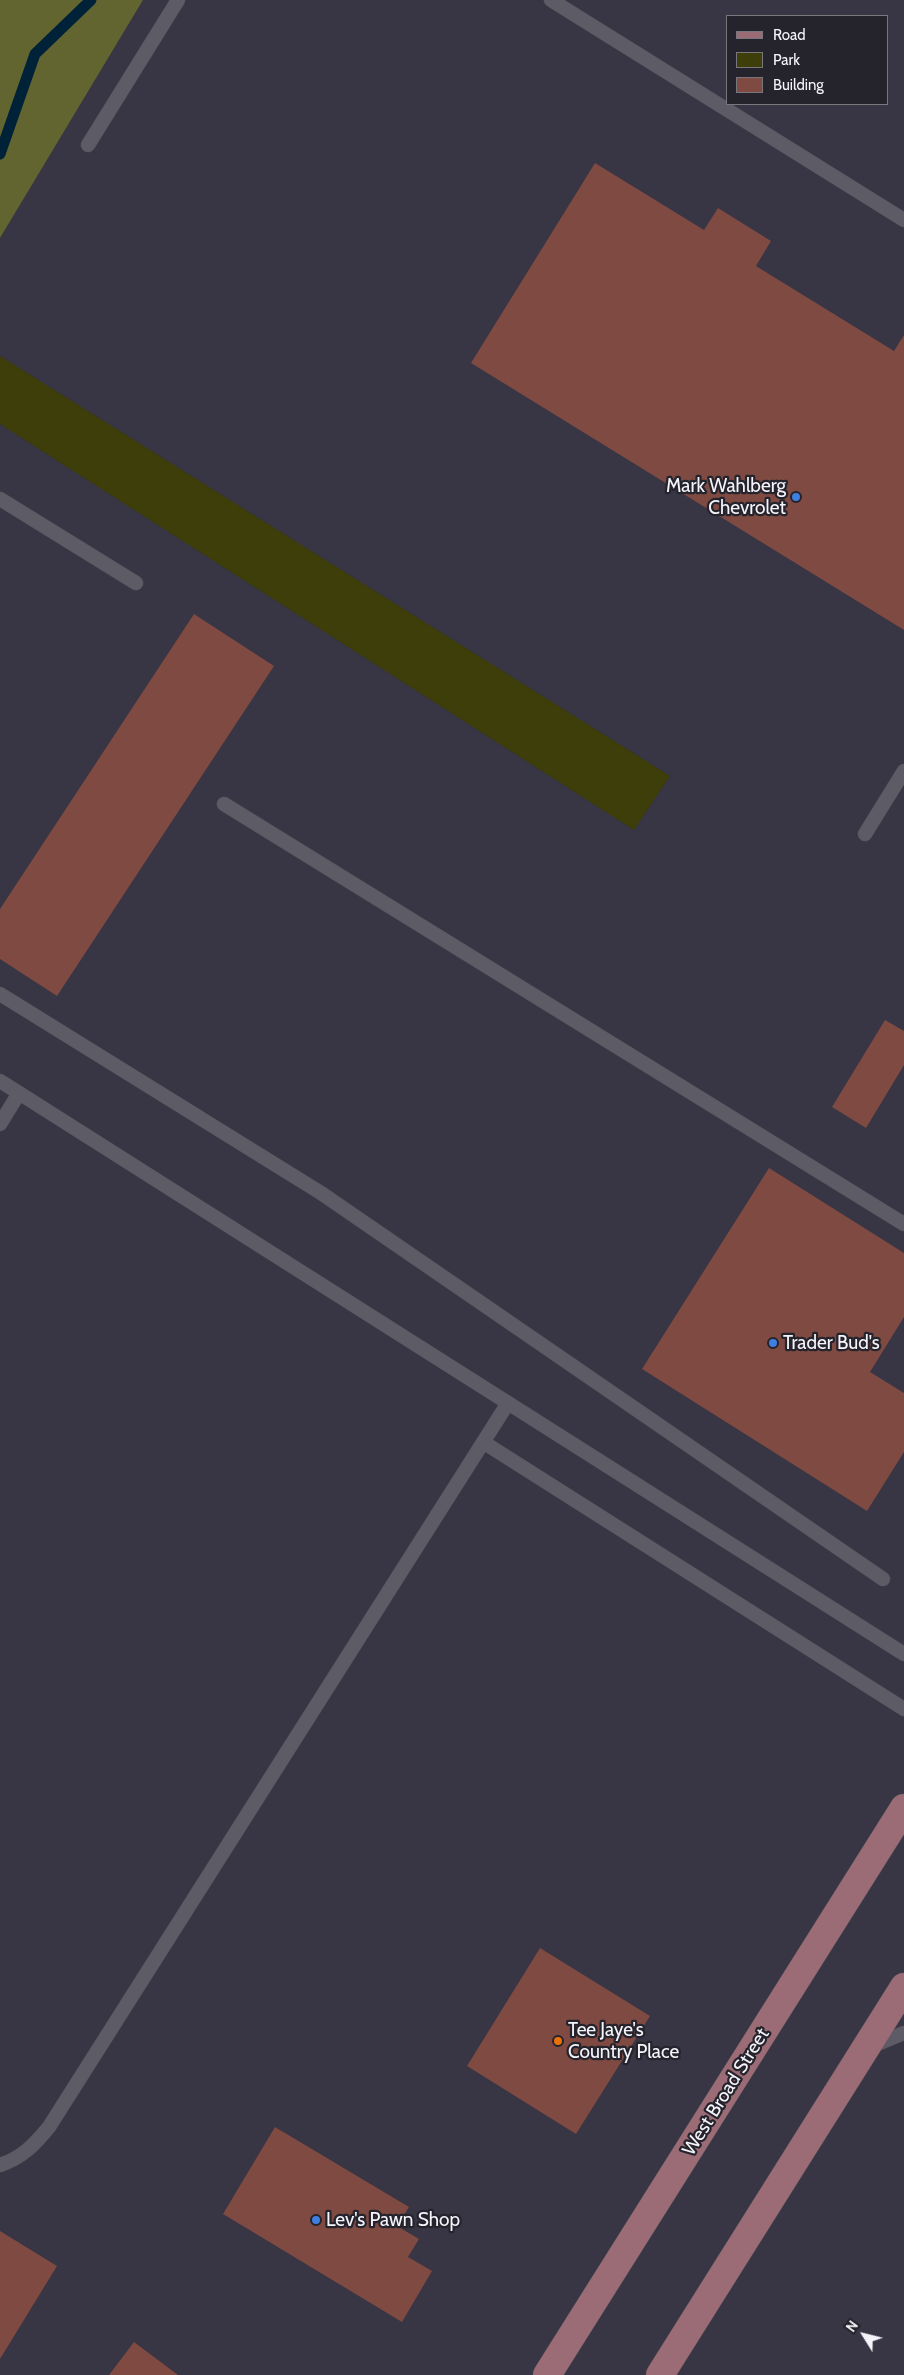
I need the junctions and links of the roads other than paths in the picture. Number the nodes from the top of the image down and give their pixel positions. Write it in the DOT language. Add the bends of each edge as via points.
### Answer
graph roads {
  1 [pos="178,0"];
  2 [pos="551,0"];
  3 [pos="88,145"];
  4 [pos="904,220"];
  5 [pos="0,499"];
  6 [pos="136,583"];
  7 [pos="904,771"];
  8 [pos="224,804"];
  9 [pos="865,834"];
  10 [pos="0,994"];
  11 [pos="0,1081"];
  12 [pos="19,1093"];
  13 [pos="0,1124"];
  14 [pos="904,1224"];
  15 [pos="508,1403"];
  16 [pos="483,1442"];
  17 [pos="883,1579"];
  18 [pos="904,1654"];
  19 [pos="904,1709"];
  20 [pos="904,1808"];
  21 [pos="904,1988"];
  22 [pos="904,2033"];
  23 [pos="865,2049"];
  24 [pos="0,2165"];
  25 [pos="547,2375"];
  26 [pos="660,2375"];
  1 -- 3 [label="lane"];
  2 -- 4 [label="lane"];
  5 -- 6 [label="lane"];
  7 -- 9 [label="lane"];
  8 -- 14 [label="lane"];
  10 -- 17 [label="lane" via="321,1193"];
  11 -- 12 [label="lane"];
  12 -- 13 [label="lane"];
  12 -- 15 [label="lane"];
  15 -- 16 [label="lane"];
  15 -- 18 [label="lane"];
  16 -- 19 [label="lane"];
  16 -- 24 [label="lane" via="49,2126 32,2147"];
  20 -- 25 [label="main road, West Broad Street"];
  21 -- 23 [label="main road"];
  22 -- 23 [label="lane"];
  23 -- 26 [label="main road"];
}
